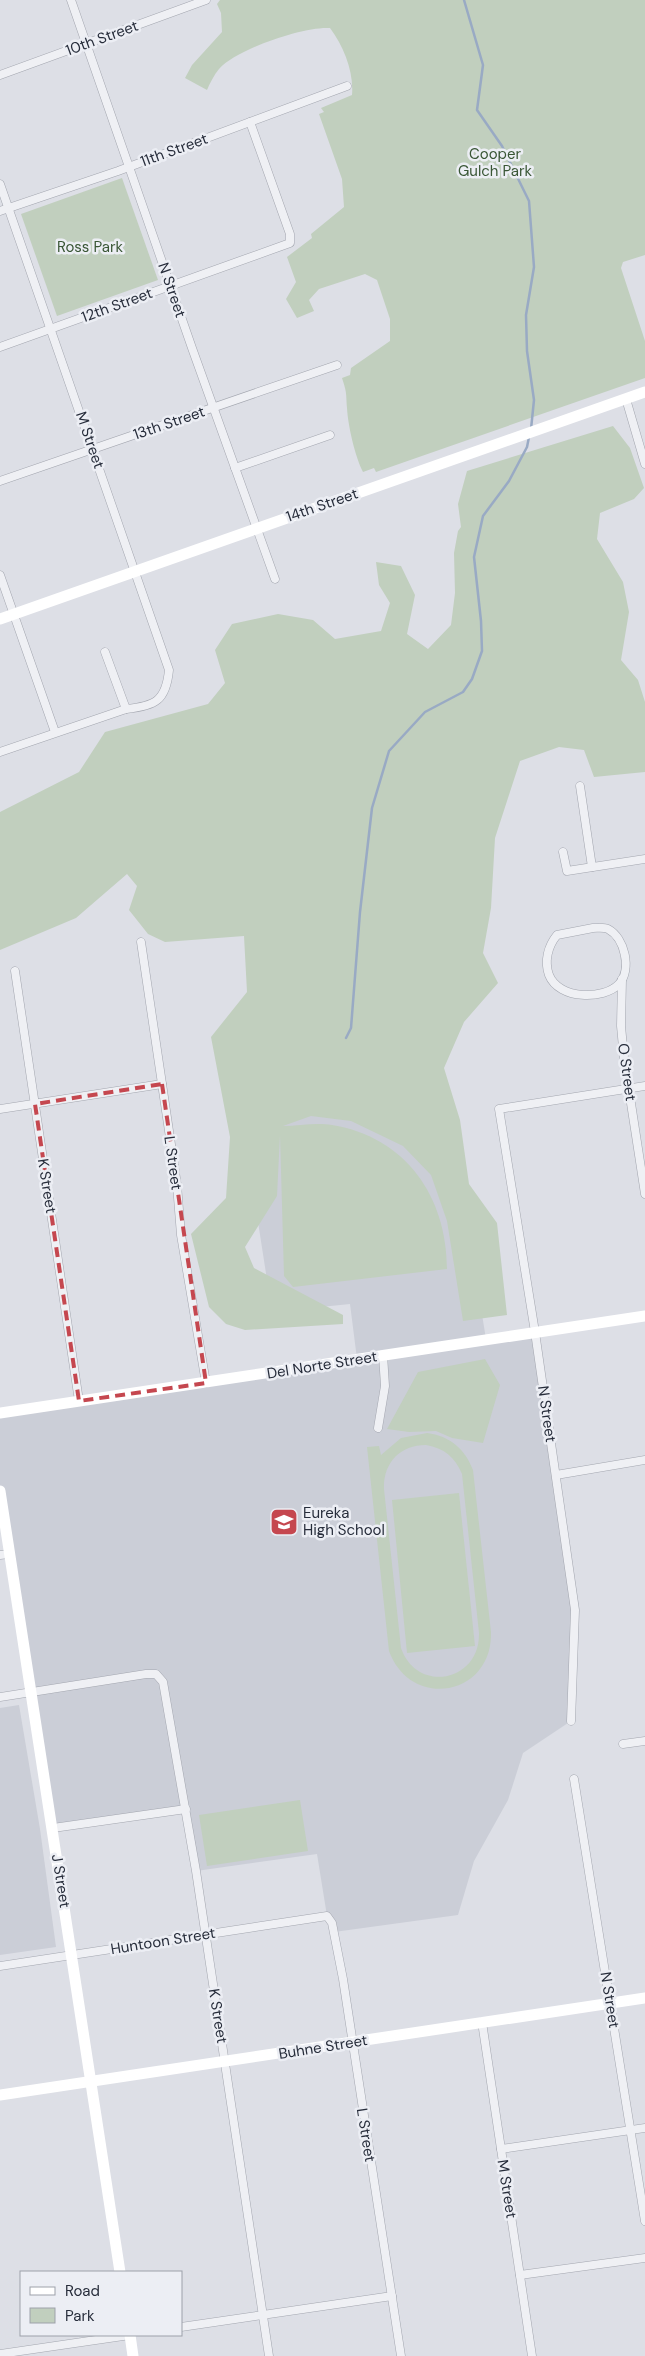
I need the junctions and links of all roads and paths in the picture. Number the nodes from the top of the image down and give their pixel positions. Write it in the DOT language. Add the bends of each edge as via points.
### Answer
graph roads {
  1 [pos="71,0"];
  2 [pos="205,1"];
  3 [pos="87,43"];
  4 [pos="0,75"];
  5 [pos="347,86"];
  6 [pos="250,122"];
  7 [pos="130,166"];
  8 [pos="0,184"];
  9 [pos="9,208"];
  10 [pos="0,211"];
  11 [pos="171,285"];
  12 [pos="50,330"];
  13 [pos="0,347"];
  14 [pos="337,365"];
  15 [pos="645,392"];
  16 [pos="626,399"];
  17 [pos="214,408"];
  18 [pos="330,435"];
  19 [pos="93,449"];
  20 [pos="645,464"];
  21 [pos="235,468"];
  22 [pos="0,481"];
  23 [pos="258,527"];
  24 [pos="136,571"];
  25 [pos="0,575"];
  26 [pos="275,579"];
  27 [pos="14,614"];
  28 [pos="0,619"];
  29 [pos="105,652"];
  30 [pos="126,709"];
  31 [pos="55,732"];
  32 [pos="0,752"];
  33 [pos="580,786"];
  34 [pos="563,852"];
  35 [pos="645,859"];
  36 [pos="592,867"];
  37 [pos="141,942"];
  38 [pos="15,971"];
  39 [pos="622,979"];
  40 [pos="162,1084"];
  41 [pos="645,1086"];
  42 [pos="629,1088"];
  43 [pos="35,1104"];
  44 [pos="0,1109"];
  45 [pos="645,1194"];
  46 [pos="645,1316"];
  47 [pos="535,1332"];
  48 [pos="383,1355"];
  49 [pos="206,1383"];
  50 [pos="79,1401"];
  51 [pos="0,1413"];
  52 [pos="378,1428"];
  53 [pos="645,1460"];
  54 [pos="556,1475"];
  55 [pos="0,1491"];
  56 [pos="4,1555"];
  57 [pos="30,1692"];
  58 [pos="0,1697"];
  59 [pos="571,1721"];
  60 [pos="645,1741"];
  61 [pos="623,1744"];
  62 [pos="574,1779"];
  63 [pos="186,1809"];
  64 [pos="53,1828"];
  65 [pos="327,1916"];
  66 [pos="206,1934"];
  67 [pos="73,1955"];
  68 [pos="0,1966"];
  69 [pos="645,1998"];
  70 [pos="611,2002"];
  71 [pos="482,2022"];
  72 [pos="352,2042"];
  73 [pos="225,2061"];
  74 [pos="91,2082"];
  75 [pos="0,2095"];
  76 [pos="645,2128"];
  77 [pos="631,2130"];
  78 [pos="501,2150"];
  79 [pos="645,2221"];
  80 [pos="645,2258"];
  81 [pos="120,2271"];
  82 [pos="520,2275"];
  83 [pos="392,2296"];
  84 [pos="263,2315"];
  85 [pos="182,2327"];
  86 [pos="123,2336"];
  87 [pos="130,2336"];
  88 [pos="0,2354"];
  89 [pos="133,2356"];
  90 [pos="269,2356"];
  91 [pos="401,2356"];
  92 [pos="532,2356"];
  1 -- 3 [label="street, N Street"];
  2 -- 3 [label="street, 10th Street"];
  3 -- 4 [label="street, 10th Street"];
  3 -- 7 [label="street, N Street"];
  5 -- 6 [label="street, 11th Street"];
  6 -- 7 [label="street, 11th Street"];
  6 -- 11 [label="street, 12th Street" via="290,234 290,243"];
  7 -- 9 [label="street, 11th Street"];
  7 -- 11 [label="street, N Street"];
  8 -- 9 [label="street, M Street"];
  9 -- 10 [label="street, 11th Street"];
  9 -- 12 [label="street, M Street"];
  11 -- 12 [label="street, 12th Street"];
  11 -- 17 [label="street, N Street"];
  12 -- 13 [label="street, 12th Street"];
  12 -- 19 [label="street, M Street"];
  14 -- 17 [label="street, 13th Street"];
  15 -- 16 [label="street, 14th Street"];
  16 -- 20 [label="street"];
  16 -- 23 [label="street, 14th Street"];
  17 -- 19 [label="street, 13th Street"];
  17 -- 21 [label="street, N Street"];
  18 -- 21 [label="street"];
  19 -- 22 [label="street, 13th Street"];
  19 -- 24 [label="street, M Street"];
  21 -- 23 [label="street, N Street"];
  23 -- 24 [label="street, 14th Street"];
  23 -- 26 [label="street, N Street"];
  24 -- 27 [label="street, 14th Street"];
  24 -- 30 [label="street, M Street" via="168,660 168,678 162,697 146,707"];
  25 -- 27 [label="street"];
  27 -- 28 [label="street, 14th Street"];
  27 -- 31 [label="street"];
  29 -- 30 [label="street"];
  30 -- 31 [label="street"];
  31 -- 32 [label="street"];
  33 -- 36 [label="street"];
  34 -- 36 [label="street" via="567,871"];
  35 -- 36 [label="street"];
  37 -- 40 [label="street, L Street"];
  38 -- 43 [label="street, K Street"];
  39 -- 39 [label="street" via="604,991 582,995 563,991 556,986 548,971 552,942 557,935 577,930 608,929 623,947"];
  39 -- 42 [label="street, O Street" via="621,1032"];
  40 -- 43 [label="street"];
  40 -- 49 [label="street, L Street" via="181,1235"];
  41 -- 42 [label="street"];
  42 -- 45 [label="street, O Street"];
  42 -- 47 [label="street, N Street" via="499,1109"];
  43 -- 44 [label="street"];
  43 -- 50 [label="street, K Street"];
  46 -- 47 [label="street, Del Norte Street"];
  47 -- 48 [label="street, Del Norte Street"];
  47 -- 54 [label="street, N Street"];
  48 -- 49 [label="street, Del Norte Street"];
  48 -- 52 [label="street" via="385,1386"];
  49 -- 50 [label="street, Del Norte Street"];
  50 -- 51 [label="street, Del Norte Street"];
  53 -- 54 [label="street"];
  54 -- 59 [label="street, N Street" via="575,1610"];
  55 -- 56 [label="street, J Street"];
  56 -- 57 [label="street, J Street"];
  57 -- 58 [label="street"];
  57 -- 63 [label="street, K Street" via="156,1674 163,1682"];
  57 -- 64 [label="street, J Street"];
  60 -- 61 [label="street"];
  62 -- 70 [label="street, N Street"];
  63 -- 64 [label="street"];
  63 -- 66 [label="street, K Street"];
  64 -- 67 [label="street, J Street"];
  65 -- 66 [label="street, Huntoon Street"];
  65 -- 72 [label="street, L Street" via="332,1923"];
  66 -- 67 [label="street, Huntoon Street"];
  66 -- 73 [label="street, K Street"];
  67 -- 68 [label="street, Huntoon Street"];
  67 -- 74 [label="street, J Street"];
  69 -- 70 [label="street, Buhne Street"];
  70 -- 71 [label="street, Buhne Street"];
  70 -- 77 [label="street, N Street"];
  71 -- 72 [label="street, Buhne Street"];
  71 -- 78 [label="street, M Street"];
  72 -- 73 [label="street, Buhne Street"];
  72 -- 83 [label="street, L Street"];
  73 -- 74 [label="street, Buhne Street"];
  73 -- 84 [label="street, K Street"];
  74 -- 75 [label="street, Buhne Street"];
  74 -- 81 [label="street, J Street"];
  76 -- 77 [label="street"];
  77 -- 78 [label="street"];
  77 -- 79 [label="street, N Street"];
  78 -- 82 [label="street, M Street"];
  80 -- 82 [label="street"];
  82 -- 92 [label="street, M Street"];
  83 -- 84 [label="street"];
  83 -- 91 [label="street, L Street"];
  84 -- 85 [label="street"];
  84 -- 90 [label="street, K Street"];
  86 -- 88 [label="street"];
  87 -- 89 [label="street"];
}
